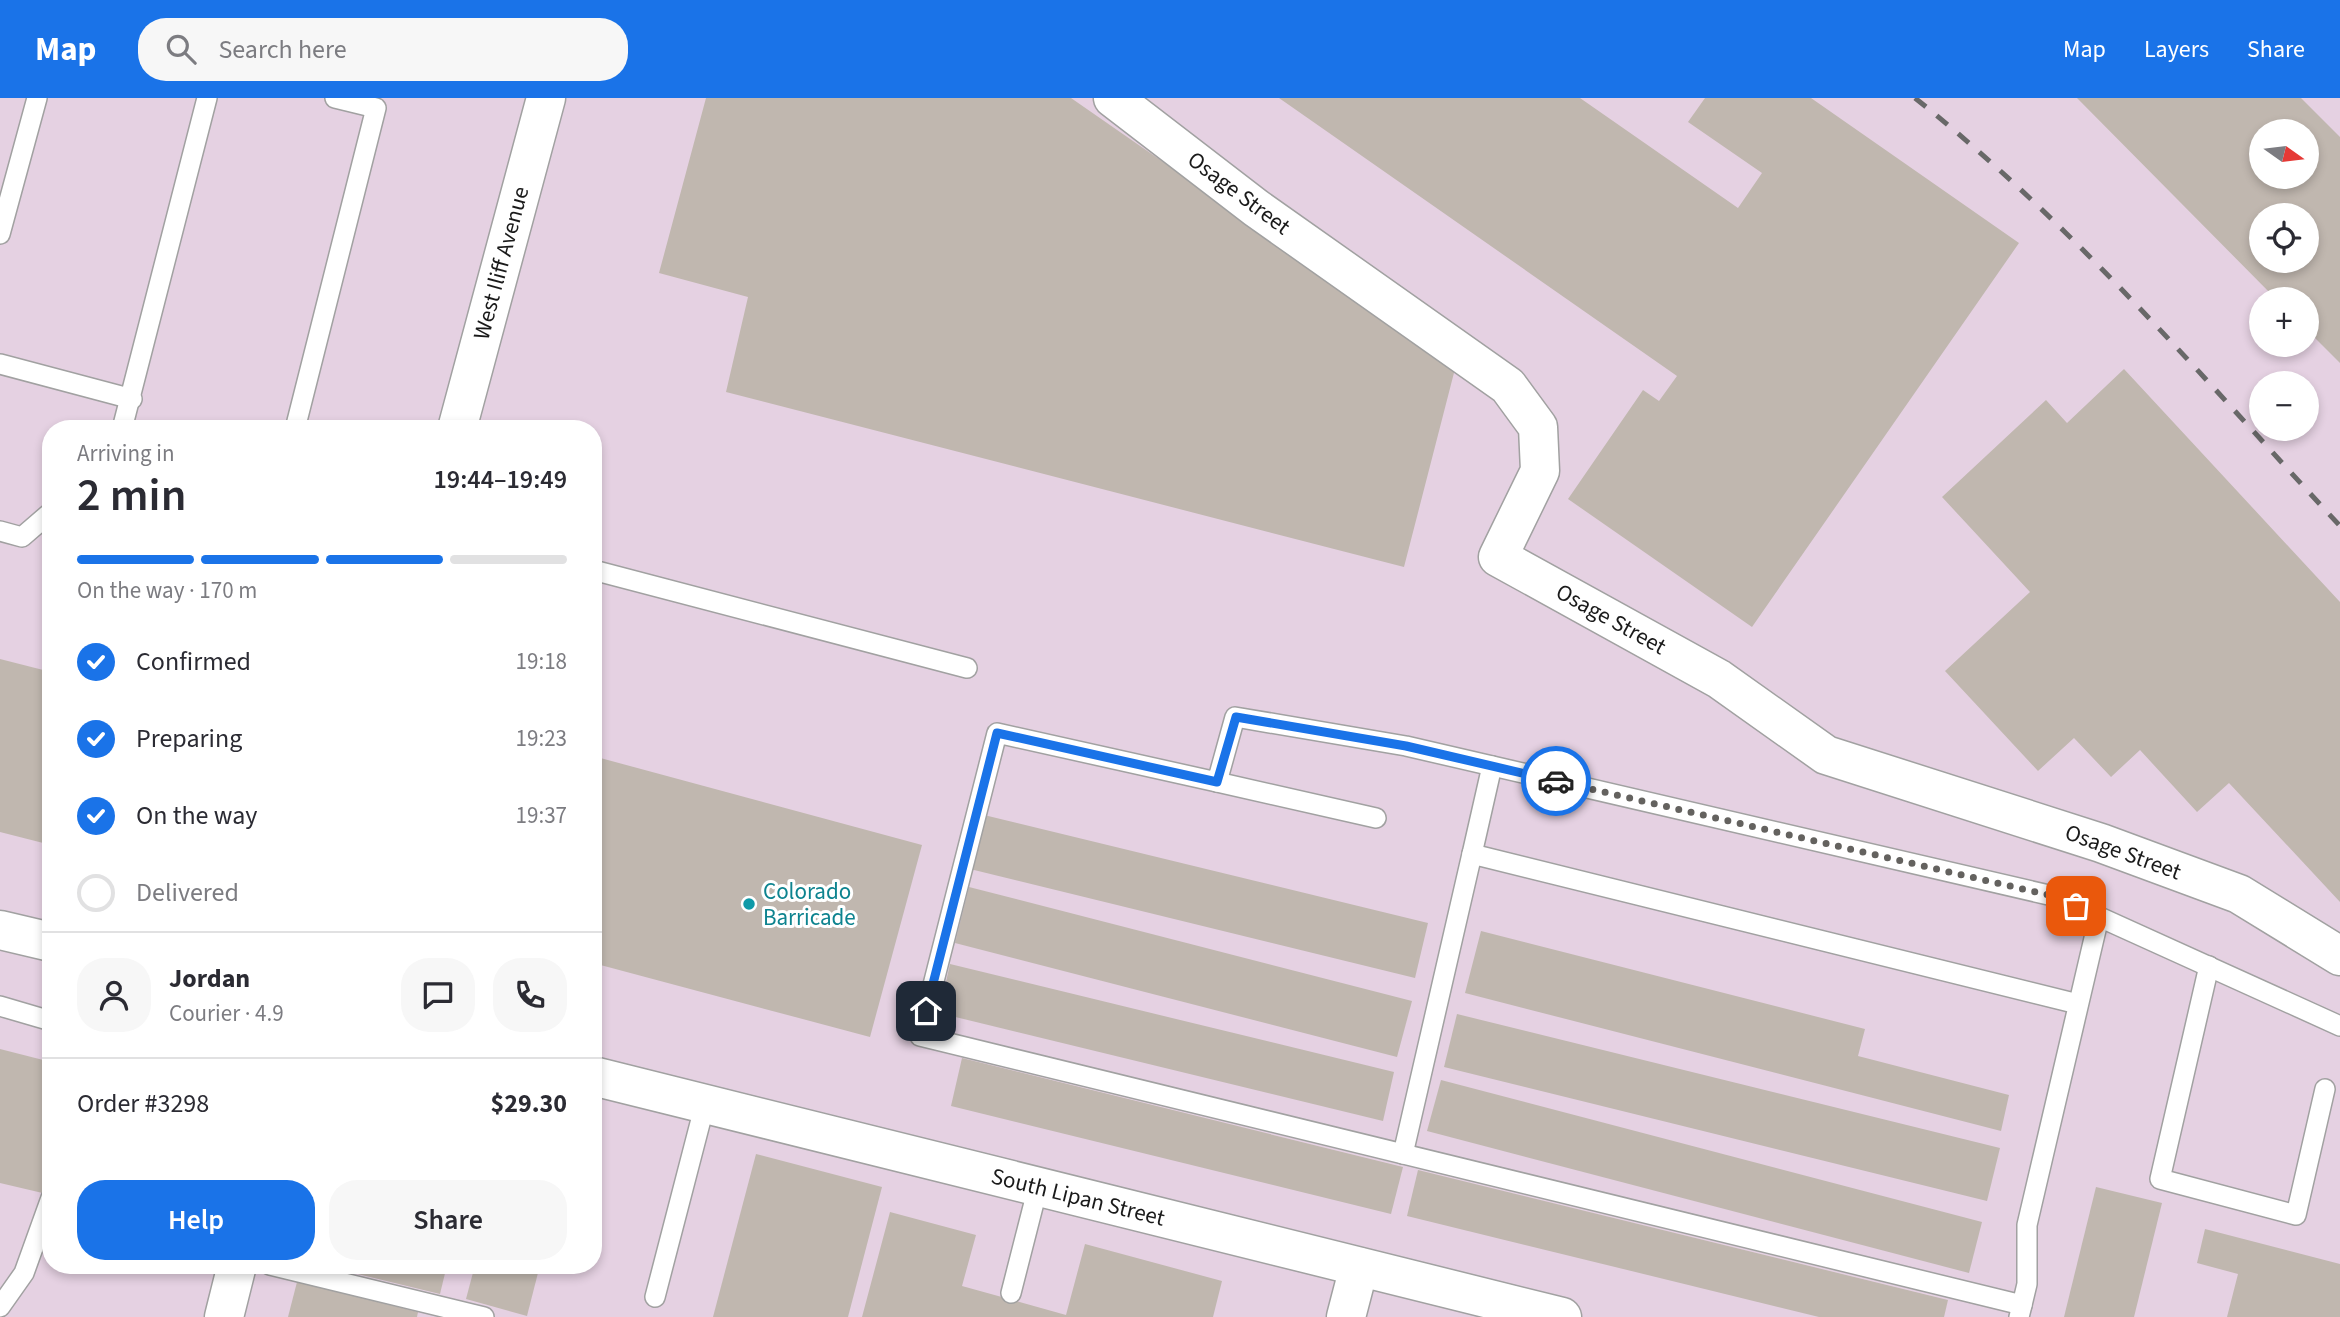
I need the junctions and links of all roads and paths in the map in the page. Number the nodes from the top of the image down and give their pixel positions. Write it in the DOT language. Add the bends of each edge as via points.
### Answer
graph roads {
  1 [pos="37,98"];
  2 [pos="207,98"];
  3 [pos="335,98"];
  4 [pos="546,98"];
  5 [pos="1113,98"];
  6 [pos="0,234"];
  7 [pos="0,364"];
  8 [pos="132,399"];
  9 [pos="125,420"];
  10 [pos="297,420"];
  11 [pos="459,420"];
  12 [pos="42,520"];
  13 [pos="0,531"];
  14 [pos="602,572"];
  15 [pos="967,668"];
  16 [pos="1492,766"];
  17 [pos="1217,782"];
  18 [pos="1376,818"];
  19 [pos="1472,854"];
  20 [pos="2099,917"];
  21 [pos="0,930"];
  22 [pos="42,941"];
  23 [pos="2340,956"];
  24 [pos="2208,966"];
  25 [pos="2078,1004"];
  26 [pos="0,1006"];
  27 [pos="42,1018"];
  28 [pos="2340,1026"];
  29 [pos="602,1078"];
  30 [pos="2325,1089"];
  31 [pos="705,1104"];
  32 [pos="1403,1154"];
  33 [pos="1038,1187"];
  34 [pos="42,1223"];
  35 [pos="1359,1267"];
  36 [pos="235,1274"];
  37 [pos="307,1274"];
  38 [pos="1011,1293"];
  39 [pos="655,1297"];
  40 [pos="0,1307"];
  41 [pos="2020,1311"];
  42 [pos="1554,1316"];
  43 [pos="224,1317"];
  44 [pos="484,1317"];
  45 [pos="1346,1317"];
  1 -- 6 [label="lane"];
  2 -- 8 [label="lane"];
  3 -- 10 [label="lane" via="376,108"];
  4 -- 11 [label="street, West Iliff Avenue"];
  5 -- 23 [label="street, Osage Street" via="1256,208 1508,386 1538,426 1540,471 1499,557 1720,679 1826,755 2101,843 2239,894"];
  7 -- 8 [label="lane"];
  8 -- 9 [label="lane"];
  12 -- 13 [label="lane" via="22,537"];
  14 -- 15 [label="lane"];
  16 -- 17 [label="lane" via="1236,717"];
  16 -- 19 [label="lane"];
  16 -- 20 [label="lane" via="2053,896"];
  17 -- 18 [label="lane"];
  17 -- 32 [label="lane" via="997,733 920,1037"];
  19 -- 25 [label="lane"];
  19 -- 32 [label="lane"];
  20 -- 24 [label="lane"];
  20 -- 25 [label="lane"];
  21 -- 22 [label="street"];
  24 -- 28 [label="lane"];
  24 -- 30 [label="lane" via="2160,1179 2296,1215"];
  25 -- 41 [label="lane" via="2027,1225 2027,1284"];
  26 -- 27 [label="lane"];
  29 -- 31 [label="street, South Lipan Street"];
  31 -- 33 [label="street, South Lipan Street"];
  31 -- 39 [label="lane"];
  32 -- 41 [label="lane"];
  33 -- 35 [label="street, South Lipan Street"];
  33 -- 38 [label="lane"];
  34 -- 40 [label="lane" via="24,1273"];
  35 -- 42 [label="street, South Lipan Street"];
  35 -- 45 [label="street"];
  36 -- 43 [label="street"];
  37 -- 44 [label="lane"];
}
